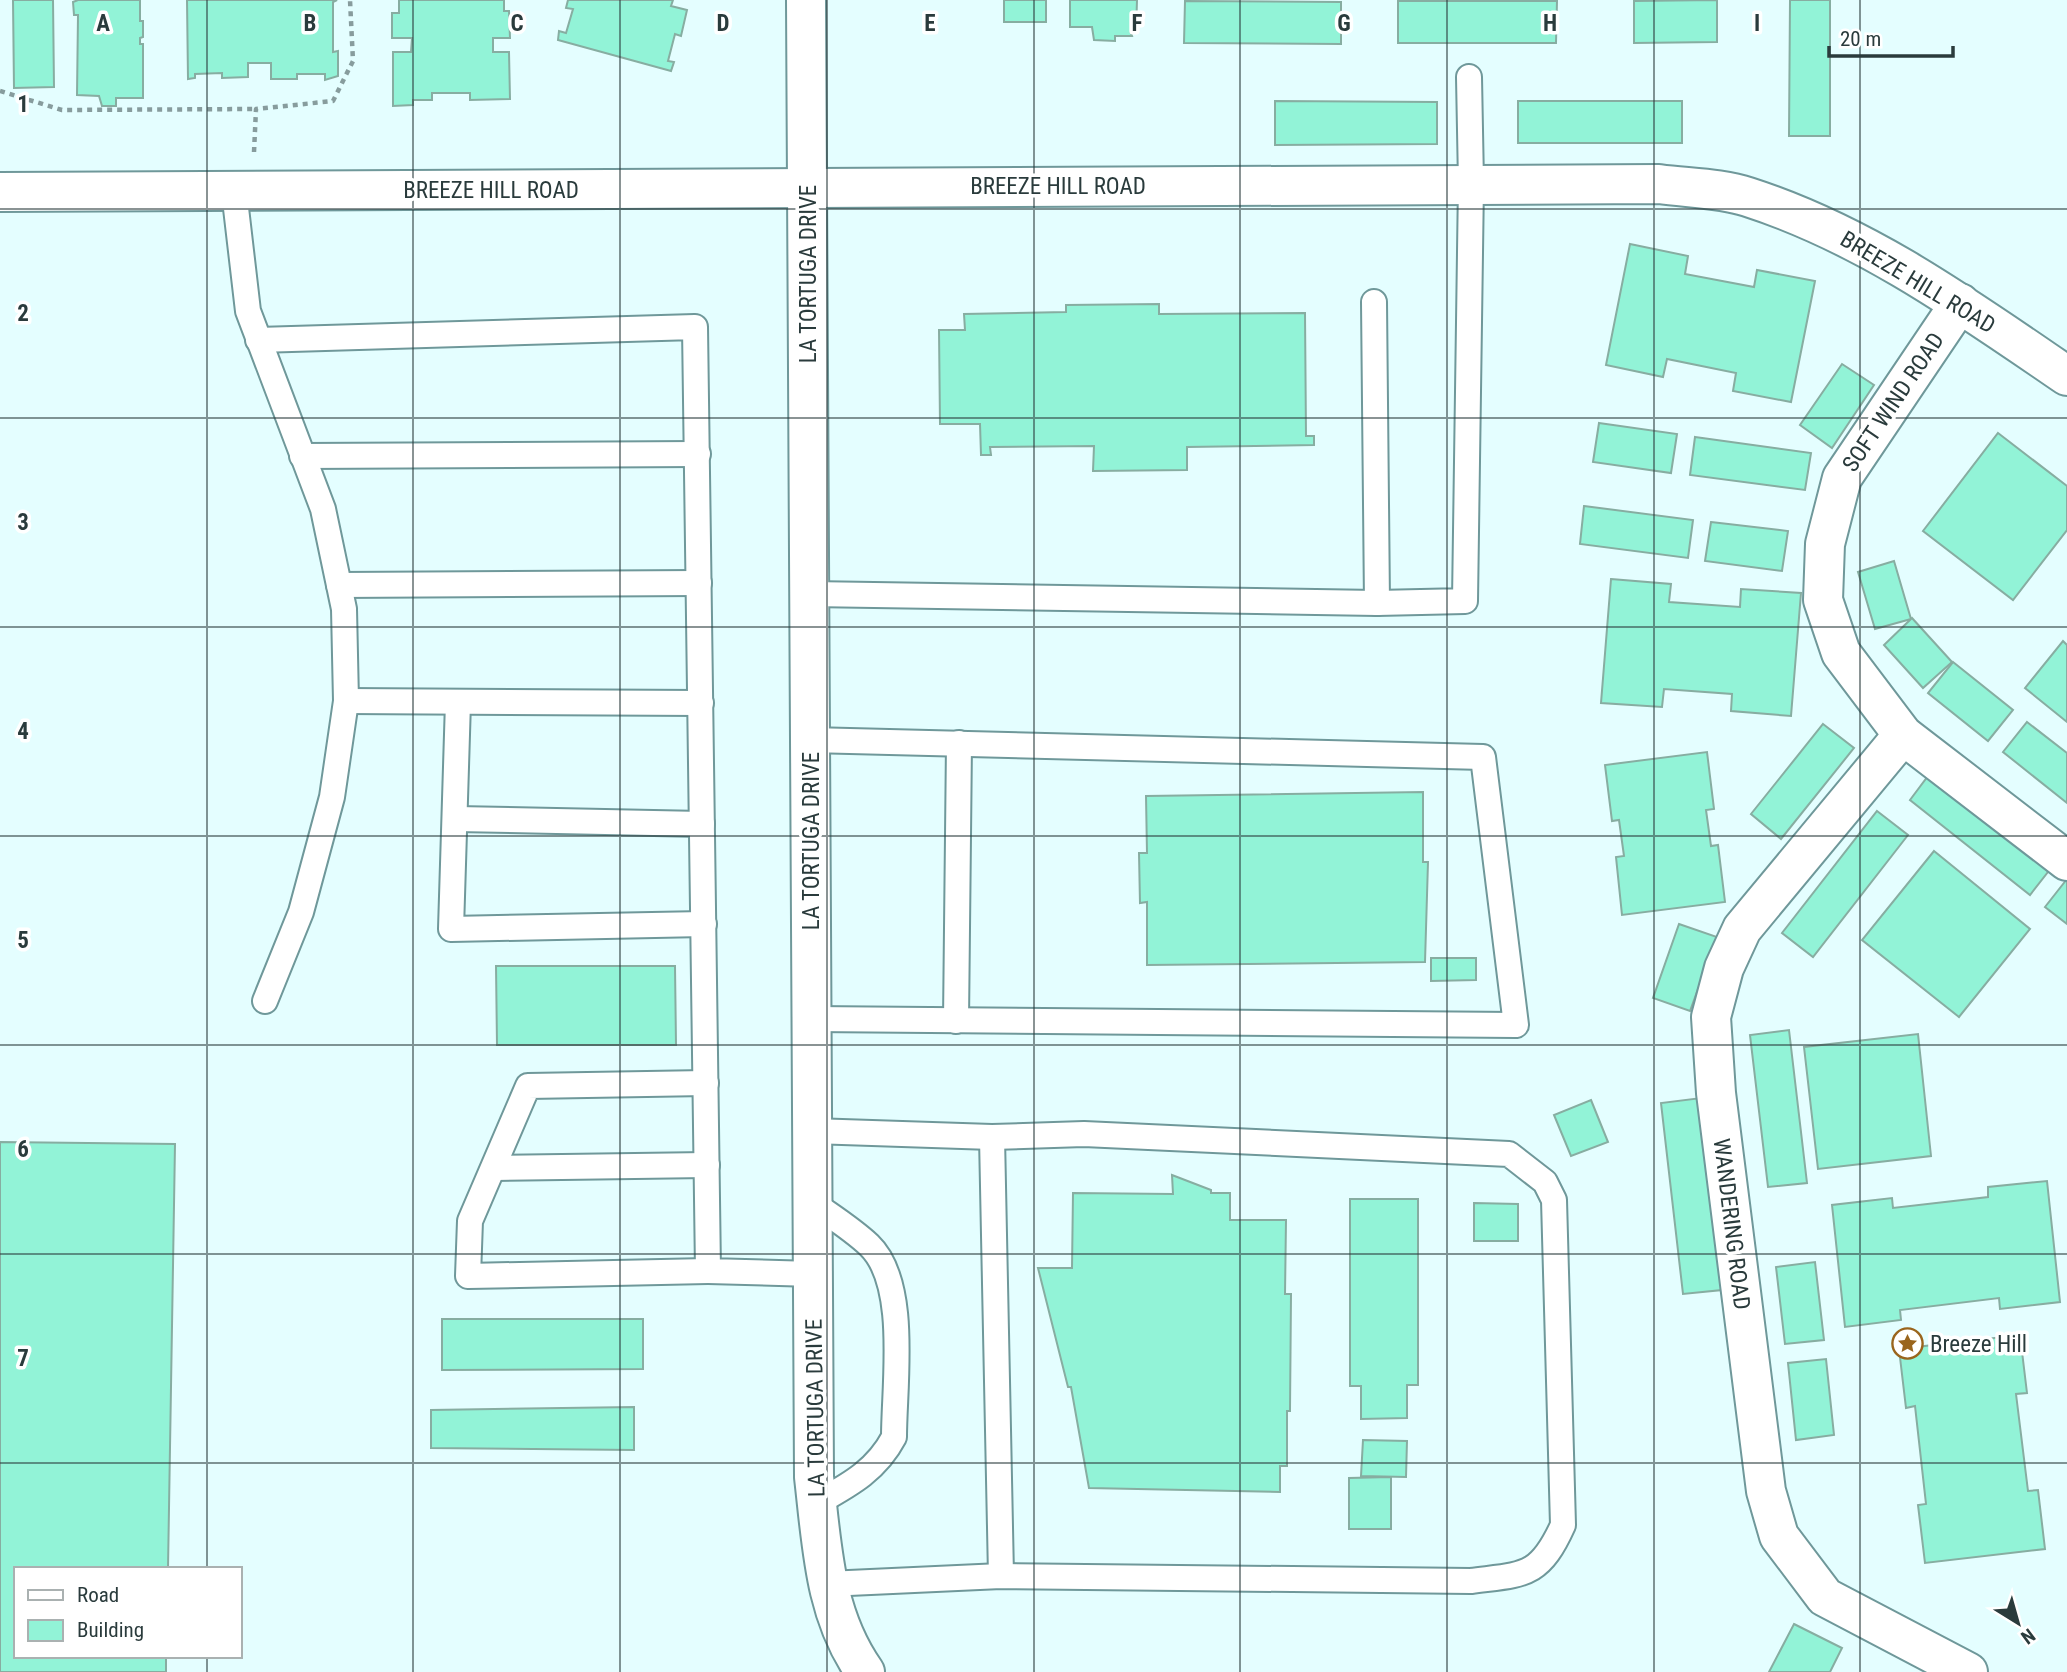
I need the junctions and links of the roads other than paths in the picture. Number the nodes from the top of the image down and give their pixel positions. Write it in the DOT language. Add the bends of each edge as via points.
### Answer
graph roads {
  1 [pos="806,0"];
  2 [pos="1469,77"];
  3 [pos="1472,183"];
  4 [pos="808,188"];
  5 [pos="243,191"];
  6 [pos="0,192"];
  7 [pos="1374,302"];
  8 [pos="1960,303"];
  9 [pos="258,340"];
  10 [pos="2067,376"];
  11 [pos="698,454"];
  12 [pos="302,456"];
  13 [pos="699,583"];
  14 [pos="339,585"];
  15 [pos="810,594"];
  16 [pos="1377,603"];
  17 [pos="346,701"];
  18 [pos="458,702"];
  19 [pos="701,703"];
  20 [pos="1903,735"];
  21 [pos="810,740"];
  22 [pos="958,743"];
  23 [pos="456,819"];
  24 [pos="702,824"];
  25 [pos="2067,861"];
  26 [pos="704,924"];
  27 [pos="265,1001"];
  28 [pos="812,1019"];
  29 [pos="956,1020"];
  30 [pos="706,1083"];
  31 [pos="812,1131"];
  32 [pos="992,1137"];
  33 [pos="707,1166"];
  34 [pos="495,1168"];
  35 [pos="813,1203"];
  36 [pos="708,1271"];
  37 [pos="813,1274"];
  38 [pos="817,1503"];
  39 [pos="1001,1576"];
  40 [pos="827,1584"];
  41 [pos="865,1672"];
  42 [pos="1968,1672"];
  1 -- 4 [label="street, LA TORTUGA DRIVE"];
  2 -- 3 [label="lane"];
  3 -- 4 [label="street, BREEZE HILL ROAD"];
  3 -- 8 [label="street, BREEZE HILL ROAD" via="1659,184 1746,196 1858,241"];
  3 -- 16 [label="lane" via="1465,601"];
  4 -- 5 [label="street, BREEZE HILL ROAD"];
  4 -- 15 [label="street, LA TORTUGA DRIVE"];
  5 -- 6 [label="street, BREEZE HILL ROAD"];
  5 -- 9 [label="lane" via="248,311"];
  7 -- 16 [label="lane"];
  8 -- 10 [label="street, BREEZE HILL ROAD"];
  8 -- 20 [label="street, SOFT WIND ROAD" via="1842,478 1825,544 1823,600 1841,653"];
  9 -- 11 [label="lane" via="695,327"];
  9 -- 12 [label="lane"];
  11 -- 12 [label="lane"];
  11 -- 13 [label="lane"];
  12 -- 14 [label="lane" via="323,509"];
  13 -- 14 [label="lane"];
  13 -- 19 [label="lane"];
  14 -- 17 [label="lane" via="344,609"];
  15 -- 16 [label="lane"];
  15 -- 21 [label="street, LA TORTUGA DRIVE"];
  17 -- 18 [label="lane"];
  17 -- 27 [label="lane" via="332,797 301,912"];
  18 -- 19 [label="lane"];
  18 -- 23 [label="lane"];
  19 -- 24 [label="lane"];
  20 -- 25 [label="street, SOFT WIND ROAD"];
  20 -- 42 [label="street, WANDERING ROAD" via="1742,929 1724,968 1711,1017 1716,1093 1766,1491 1779,1536 1825,1597"];
  21 -- 22 [label="lane"];
  21 -- 28 [label="street, LA TORTUGA DRIVE"];
  22 -- 29 [label="lane"];
  22 -- 29 [label="lane" via="1483,757 1516,1025"];
  23 -- 24 [label="lane"];
  23 -- 26 [label="lane" via="451,929"];
  24 -- 26 [label="lane"];
  26 -- 30 [label="lane"];
  28 -- 29 [label="lane"];
  28 -- 31 [label="street, LA TORTUGA DRIVE"];
  30 -- 33 [label="lane"];
  30 -- 34 [label="lane" via="528,1086"];
  31 -- 32 [label="lane"];
  31 -- 35 [label="street, LA TORTUGA DRIVE"];
  32 -- 39 [label="lane"];
  32 -- 39 [label="lane" via="1084,1134 1509,1154 1528,1166 1545,1182 1554,1200 1563,1525 1553,1547 1528,1573 1471,1581"];
  33 -- 34 [label="lane"];
  33 -- 36 [label="lane"];
  34 -- 36 [label="lane" via="470,1221 468,1276"];
  35 -- 37 [label="street, LA TORTUGA DRIVE"];
  35 -- 38 [label="lane" via="870,1246 888,1271 895,1298 894,1437 883,1458 861,1478"];
  36 -- 37 [label="lane"];
  37 -- 38 [label="street, LA TORTUGA DRIVE"];
  38 -- 40 [label="street, LA TORTUGA DRIVE"];
  39 -- 40 [label="lane"];
  40 -- 41 [label="street, LA TORTUGA DRIVE" via="847,1646"];
}
